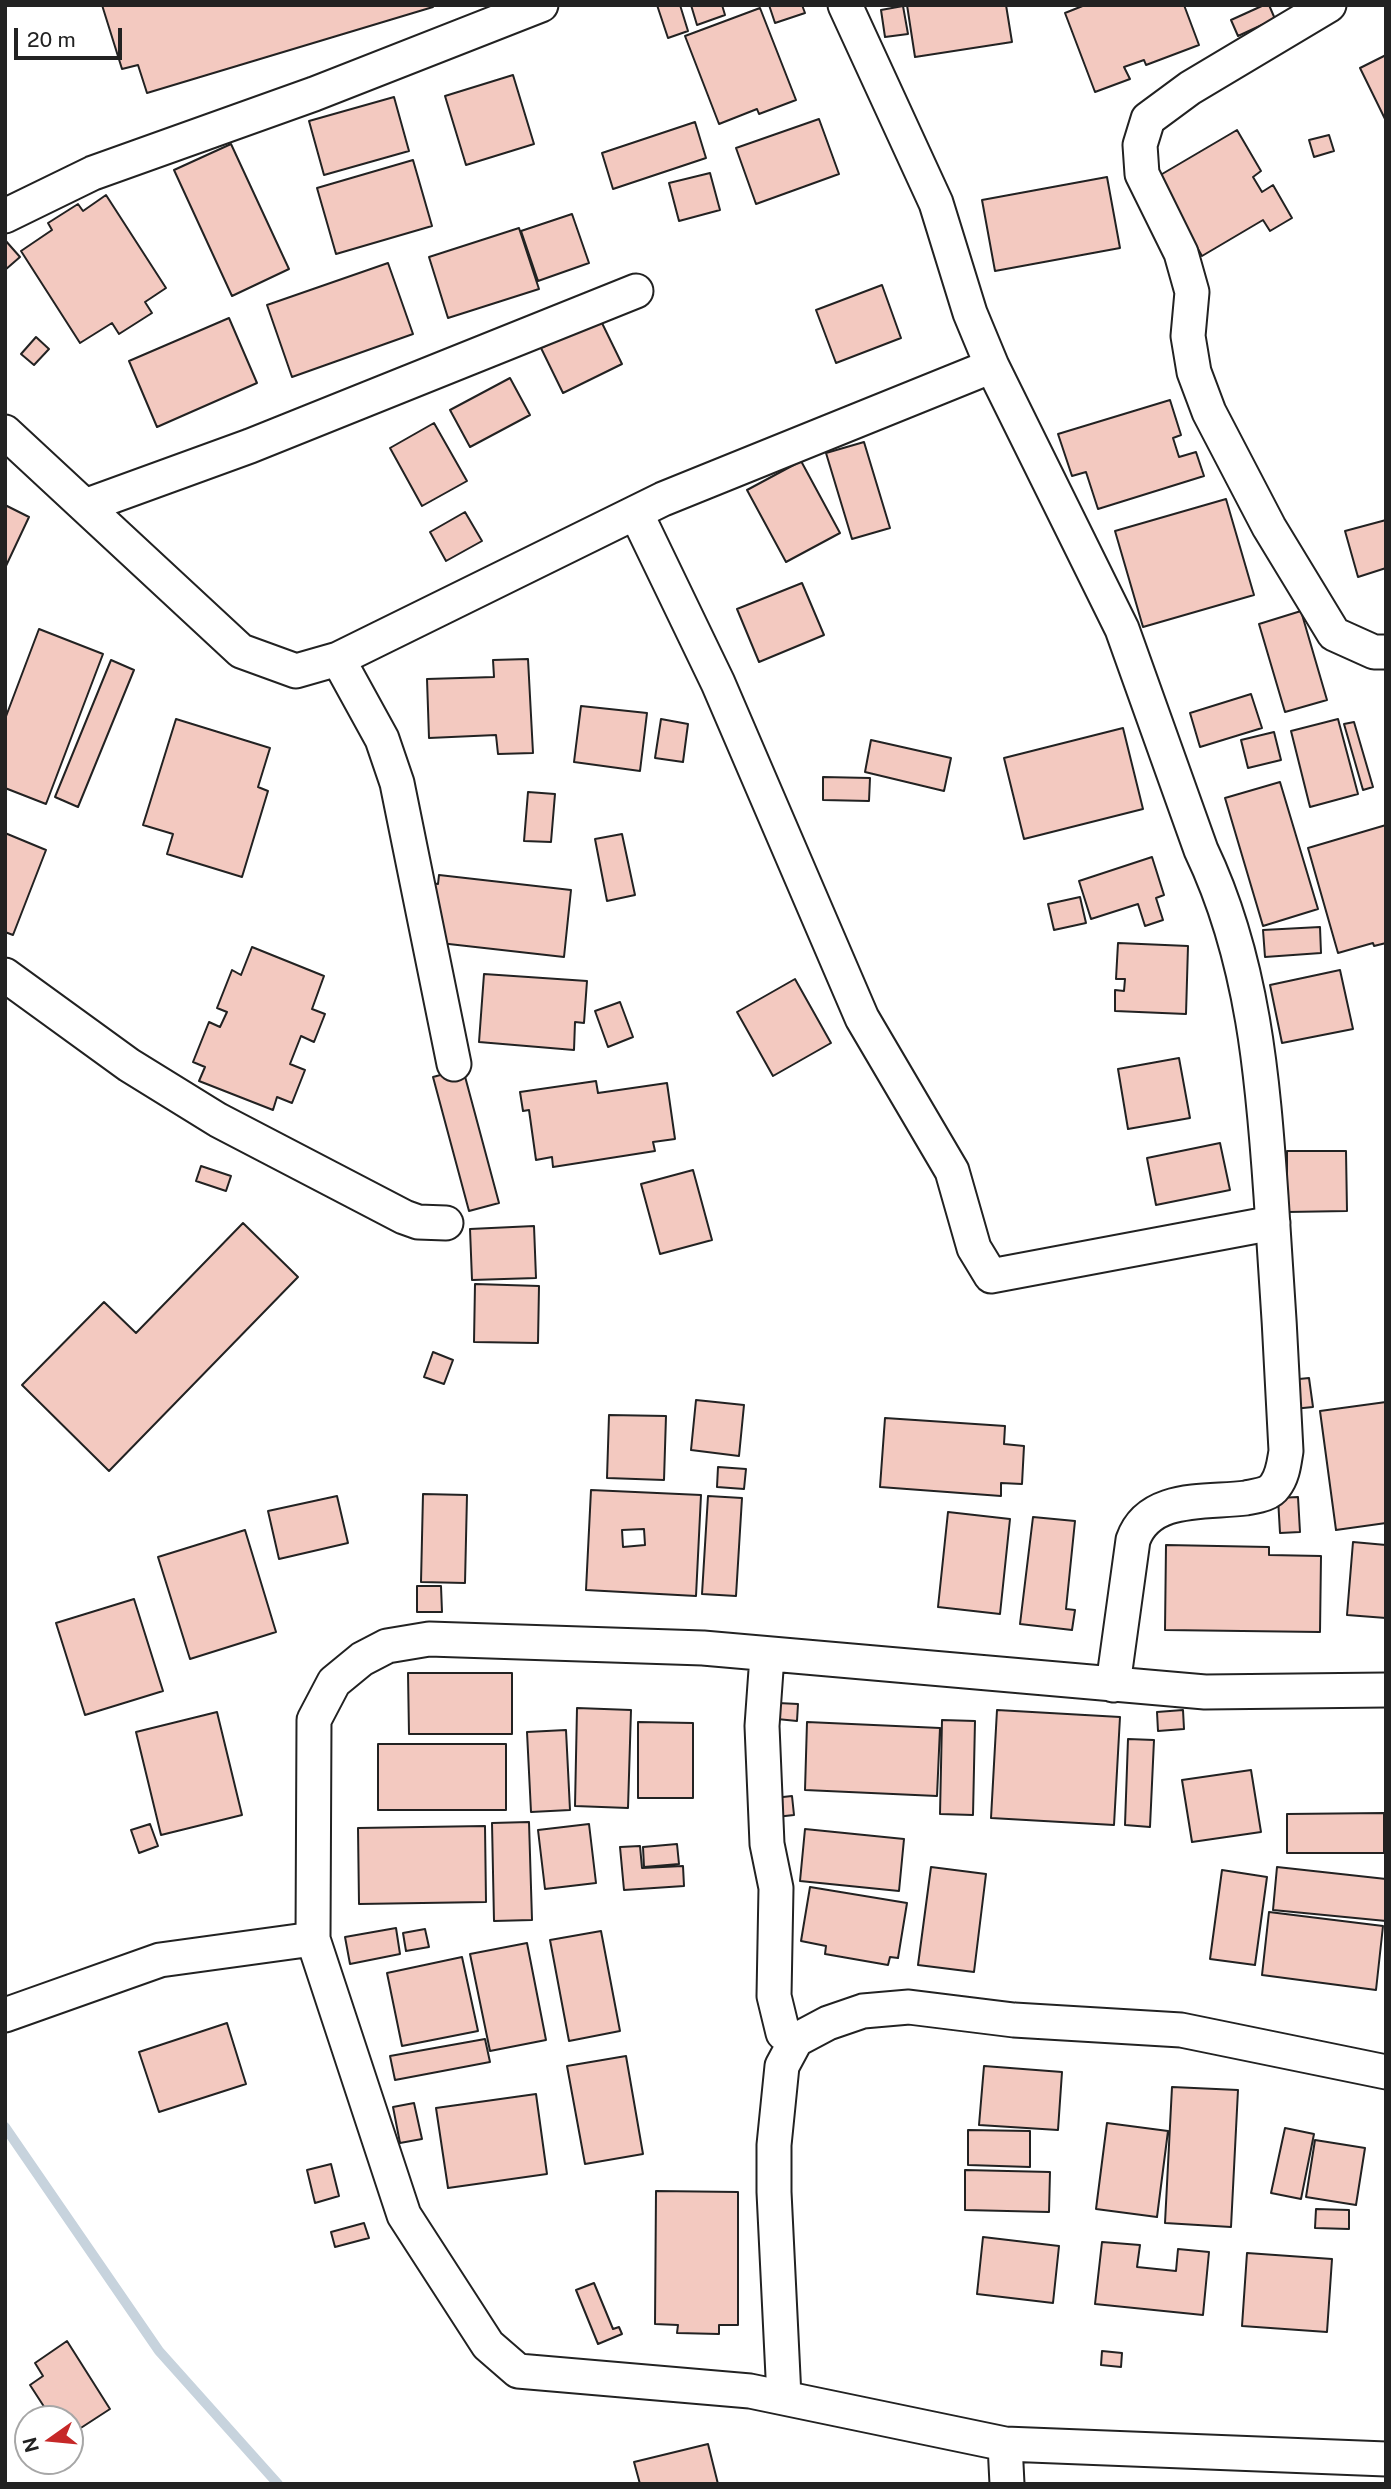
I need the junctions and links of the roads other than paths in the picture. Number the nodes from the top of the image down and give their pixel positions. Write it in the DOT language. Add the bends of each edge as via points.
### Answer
graph roads {
  1 [pos="541,5"];
  2 [pos="845,5"];
  3 [pos="1329,5"];
  4 [pos="5,216"];
  5 [pos="636,291"];
  6 [pos="992,366"];
  7 [pos="5,432"];
  8 [pos="85,506"];
  9 [pos="636,513"];
  10 [pos="1386,652"];
  11 [pos="338,659"];
  12 [pos="5,975"];
  13 [pos="454,1064"];
  14 [pos="446,1223"];
  15 [pos="1273,1223"];
  16 [pos="767,1656"];
  17 [pos="1113,1685"];
  18 [pos="1386,1690"];
  19 [pos="313,1939"];
  20 [pos="5,2015"];
  21 [pos="796,2040"];
  22 [pos="1386,2072"];
  23 [pos="785,2397"];
  24 [pos="1005,2444"];
  25 [pos="1386,2459"];
  26 [pos="1007,2484"];
  1 -- 4 [label="street" via="314,94 93,173"];
  2 -- 6 [label="street" via="936,203 970,313"];
  3 -- 10 [label="street" via="1148,118 1140,145 1142,174 1181,253 1192,292 1188,336 1194,372 1209,412 1269,527 1334,634 1374,652"];
  5 -- 8 [label="street" via="250,446"];
  6 -- 9 [label="street"];
  6 -- 15 [label="street" via="1122,629 1216,882 1249,989 1259,1051"];
  7 -- 8 [label="street"];
  8 -- 11 [label="street" via="240,651 296,671"];
  9 -- 11 [label="street"];
  9 -- 15 [label="street" via="718,683 862,1018 952,1171 974,1248 991,1276"];
  11 -- 13 [label="street" via="382,739 397,783"];
  12 -- 14 [label="street" via="129,1065 218,1120 404,1217"];
  15 -- 17 [label="street" via="1283,1471 1274,1489 1259,1496 1172,1506 1154,1511 1139,1523"];
  16 -- 17 [label="street"];
  16 -- 19 [label="street" via="703,1648 429,1639 387,1646 362,1659 334,1682 314,1720"];
  16 -- 21 [label="street" via="762,1726 767,1844 776,1888 774,1996 783,2033"];
  17 -- 18 [label="street" via="1205,1692"];
  19 -- 20 [label="street" via="160,1960"];
  19 -- 23 [label="street" via="404,2215 488,2345 517,2371"];
  21 -- 22 [label="street" via="863,2011 909,2007 1014,2020 1181,2030"];
  21 -- 23 [label="street" via="782,2066 774,2145"];
  23 -- 24 [label="street"];
  24 -- 25 [label="street"];
  24 -- 26 [label="street"];
}
